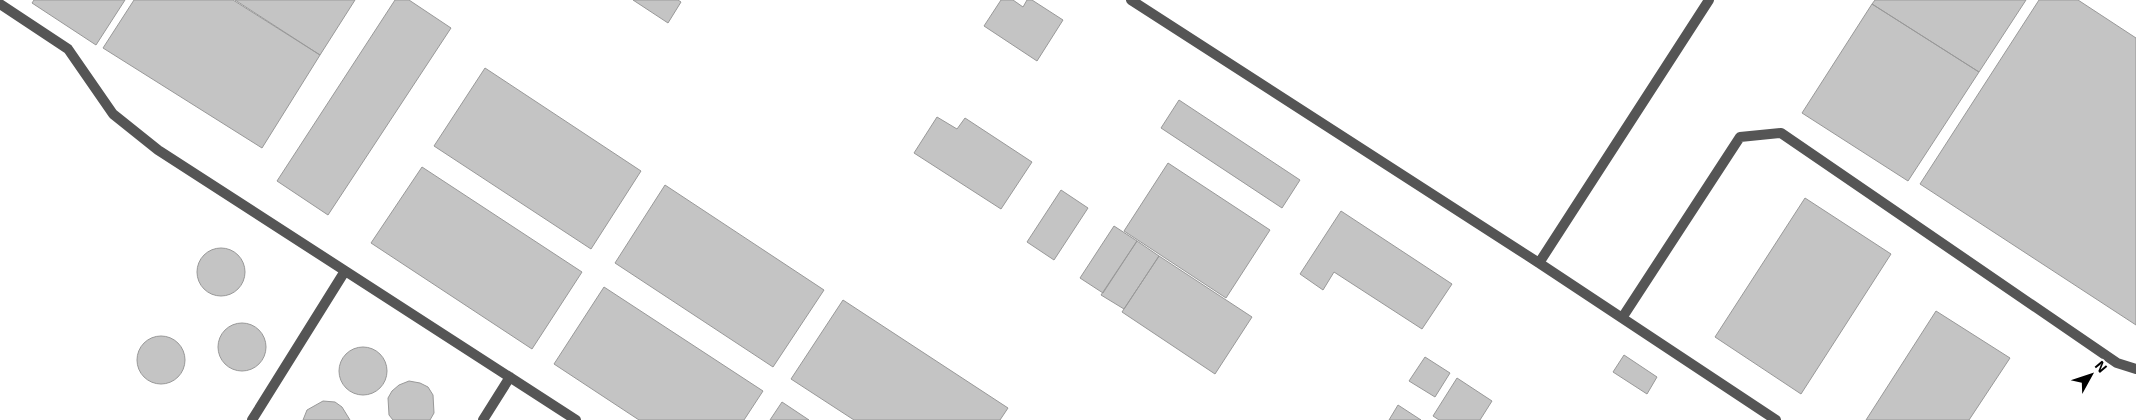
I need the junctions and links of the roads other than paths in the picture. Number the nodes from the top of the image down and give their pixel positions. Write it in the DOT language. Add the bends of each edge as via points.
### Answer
graph roads {
  1 [pos="1131,0"];
  2 [pos="1709,0"];
  3 [pos="0,4"];
  4 [pos="1539,263"];
  5 [pos="345,271"];
  6 [pos="1622,318"];
  7 [pos="2136,369"];
  8 [pos="510,377"];
  9 [pos="252,420"];
  10 [pos="483,420"];
  11 [pos="576,420"];
  12 [pos="1776,420"];
  1 -- 4 [label="lane"];
  2 -- 4 [label="lane"];
  3 -- 5 [label="lane" via="68,49 113,114 158,150"];
  4 -- 6 [label="lane"];
  5 -- 8 [label="lane"];
  5 -- 9 [label="lane"];
  6 -- 7 [label="lane" via="1740,137 1781,133 2117,363"];
  6 -- 12 [label="lane"];
  8 -- 10 [label="lane"];
  8 -- 11 [label="lane"];
}
